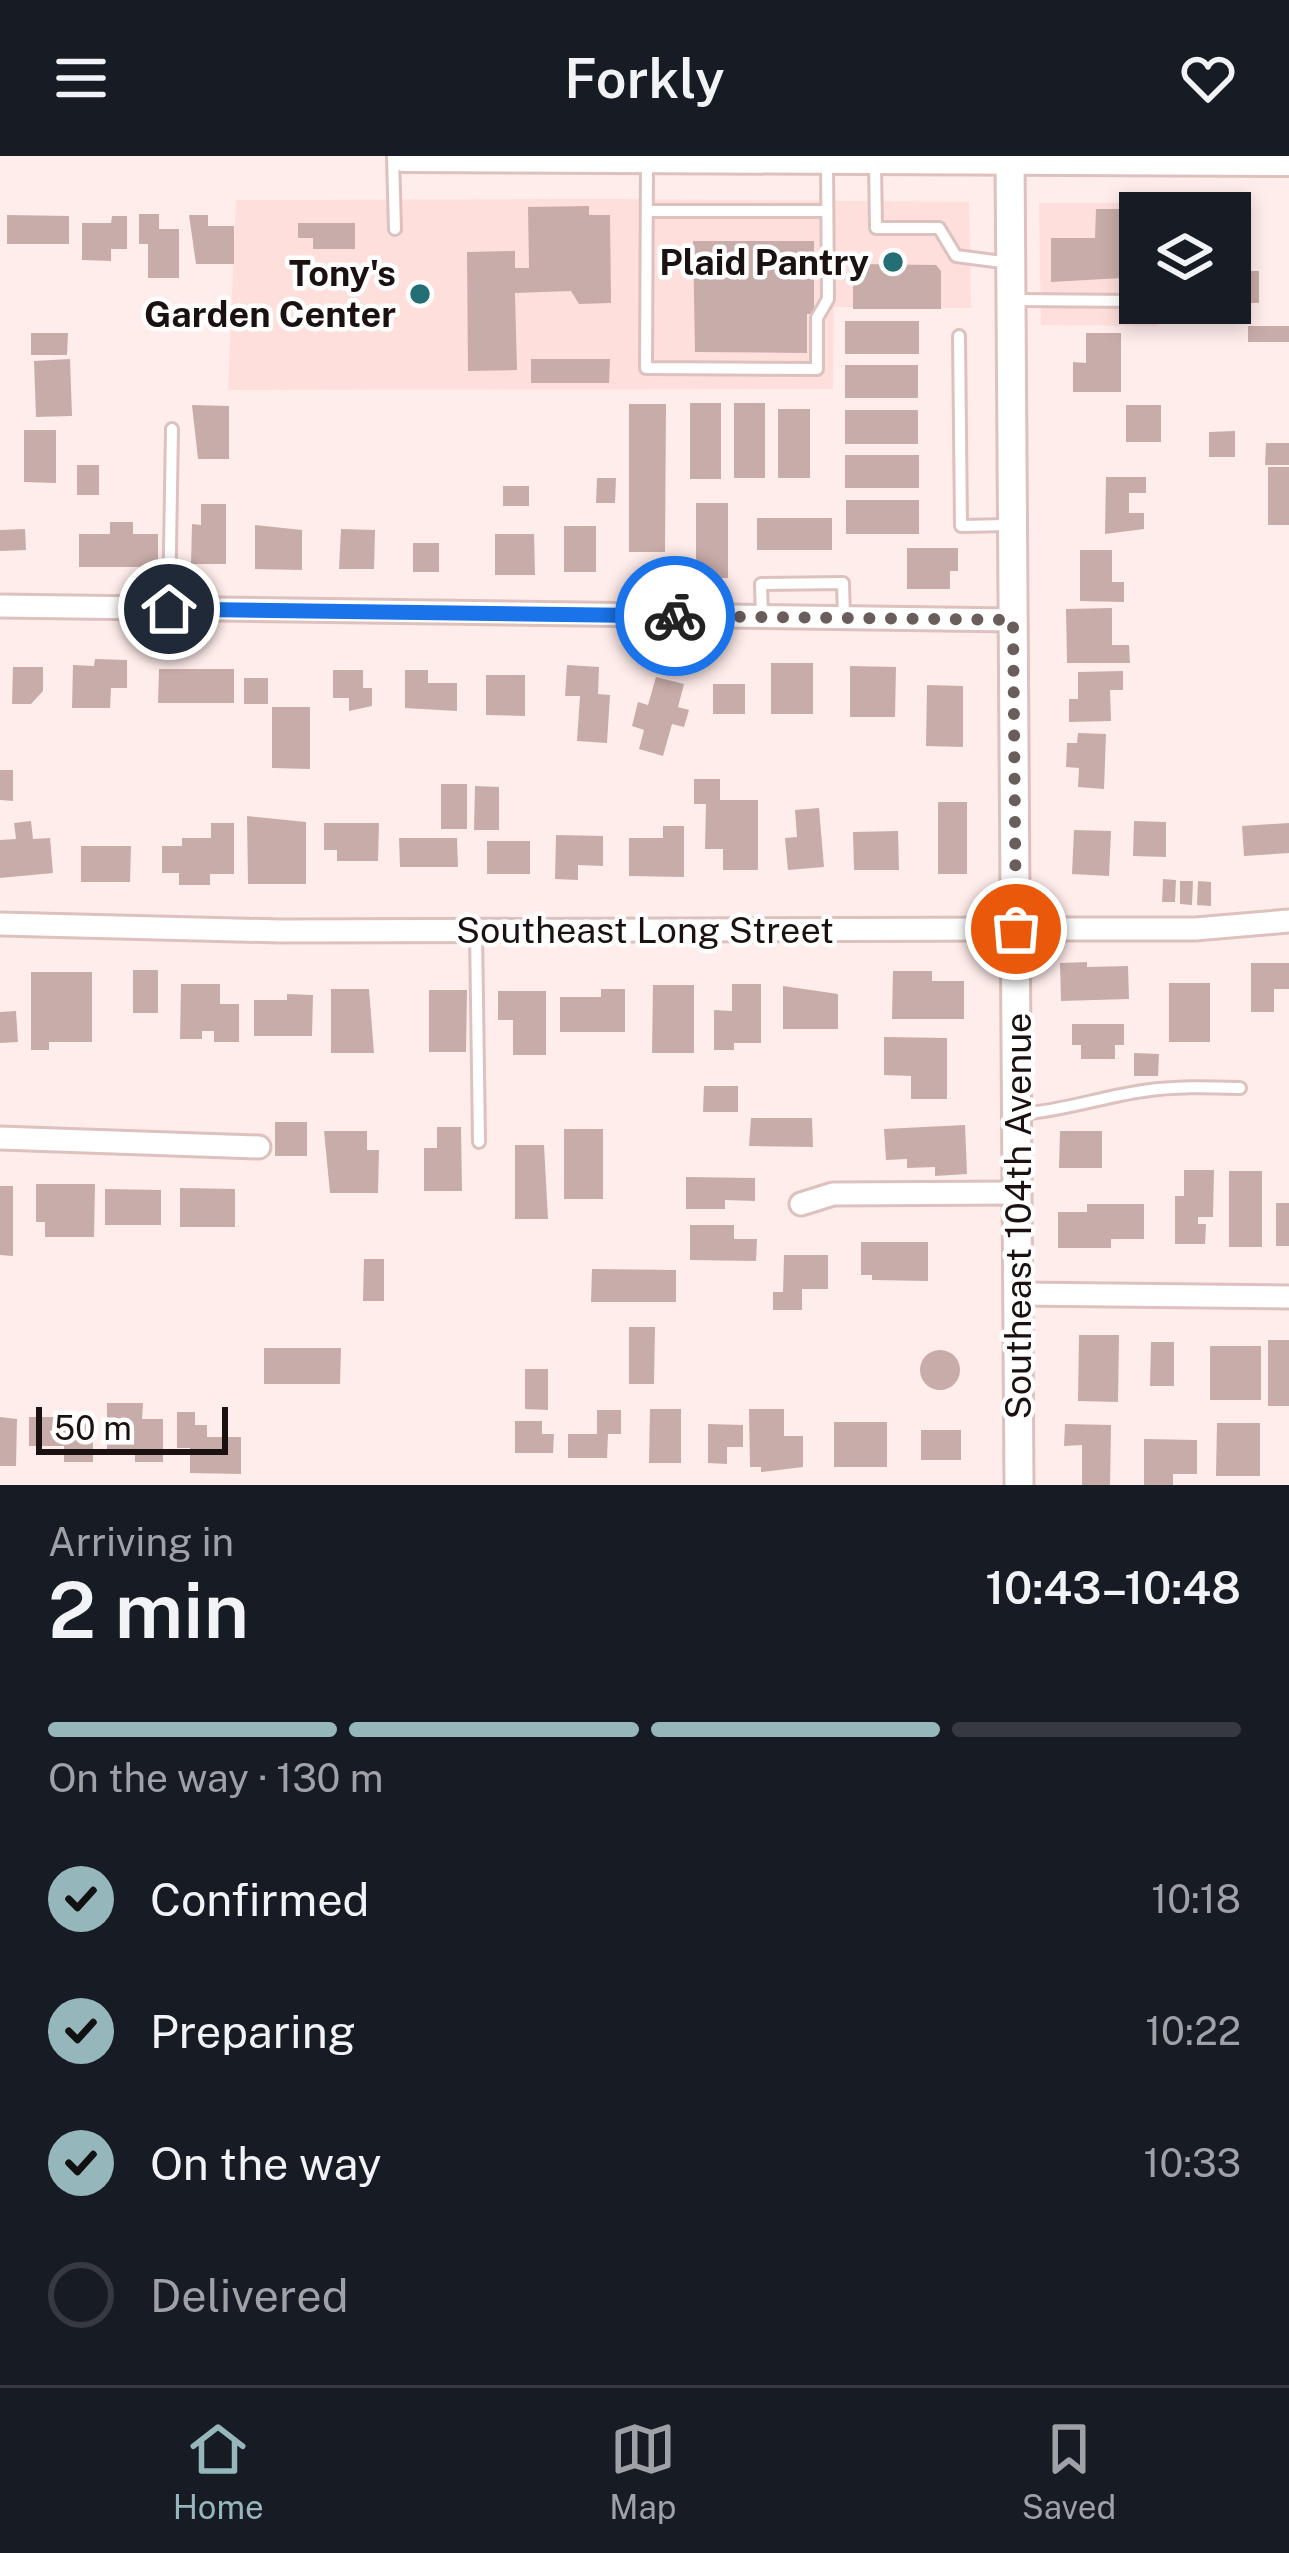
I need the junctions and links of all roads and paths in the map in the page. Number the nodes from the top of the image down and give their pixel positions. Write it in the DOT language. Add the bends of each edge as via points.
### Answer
graph roads {
  1 [pos="393,156"];
  2 [pos="404,156"];
  3 [pos="593,157"];
  4 [pos="693,157"];
  5 [pos="647,158"];
  6 [pos="1229,158"];
  7 [pos="1010,159"];
  8 [pos="827,160"];
  9 [pos="875,160"];
  10 [pos="1289,160"];
  11 [pos="648,211"];
  12 [pos="827,211"];
  13 [pos="394,230"];
  14 [pos="1011,263"];
  15 [pos="1011,300"];
  16 [pos="1119,301"];
  17 [pos="959,336"];
  18 [pos="172,429"];
  19 [pos="1012,525"];
  20 [pos="0,606"];
  21 [pos="169,609"];
  22 [pos="762,617"];
  23 [pos="844,618"];
  24 [pos="1013,620"];
  25 [pos="1289,921"];
  26 [pos="0,923"];
  27 [pos="1016,929"];
  28 [pos="476,930"];
  29 [pos="1240,1088"];
  30 [pos="1016,1114"];
  31 [pos="0,1138"];
  32 [pos="479,1142"];
  33 [pos="259,1147"];
  34 [pos="1016,1193"];
  35 [pos="801,1204"];
  36 [pos="1019,1294"];
  37 [pos="1289,1297"];
  38 [pos="1019,1485"];
  1 -- 13 [label="lane"];
  2 -- 3 [label="main road"];
  3 -- 5 [label="main road"];
  4 -- 5 [label="main road"];
  4 -- 8 [label="main road"];
  5 -- 11 [label="lane"];
  6 -- 7 [label="main road"];
  6 -- 10 [label="main road"];
  7 -- 9 [label="main road"];
  7 -- 14 [label="street, Southeast 104th Avenue"];
  8 -- 9 [label="main road"];
  8 -- 12 [label="lane"];
  9 -- 14 [label="lane" via="876,228 939,228 956,256"];
  11 -- 12 [label="lane"];
  11 -- 12 [label="lane" via="646,368 817,369 817,318 828,299"];
  14 -- 15 [label="street, Southeast 104th Avenue"];
  15 -- 16 [label="lane"];
  15 -- 19 [label="street, Southeast 104th Avenue"];
  17 -- 19 [label="lane" via="961,526"];
  18 -- 21 [label="lane"];
  19 -- 24 [label="street, Southeast 104th Avenue"];
  20 -- 21 [label="street"];
  21 -- 22 [label="street"];
  22 -- 23 [label="street"];
  22 -- 23 [label="lane" via="761,584 843,583"];
  23 -- 24 [label="street"];
  24 -- 27 [label="street, Southeast 104th Avenue"];
  25 -- 27 [label="street, Southeast Long Street"];
  26 -- 28 [label="street, Southeast Long Street"];
  27 -- 28 [label="street, Southeast Long Street"];
  27 -- 30 [label="street, Southeast 104th Avenue"];
  28 -- 32 [label="lane"];
  29 -- 30 [label="lane" via="1168,1087"];
  30 -- 34 [label="street, Southeast 104th Avenue"];
  31 -- 33 [label="street"];
  34 -- 35 [label="street" via="833,1194"];
  34 -- 36 [label="street, Southeast 104th Avenue"];
  36 -- 37 [label="street"];
  36 -- 38 [label="street, Southeast 104th Avenue"];
}
